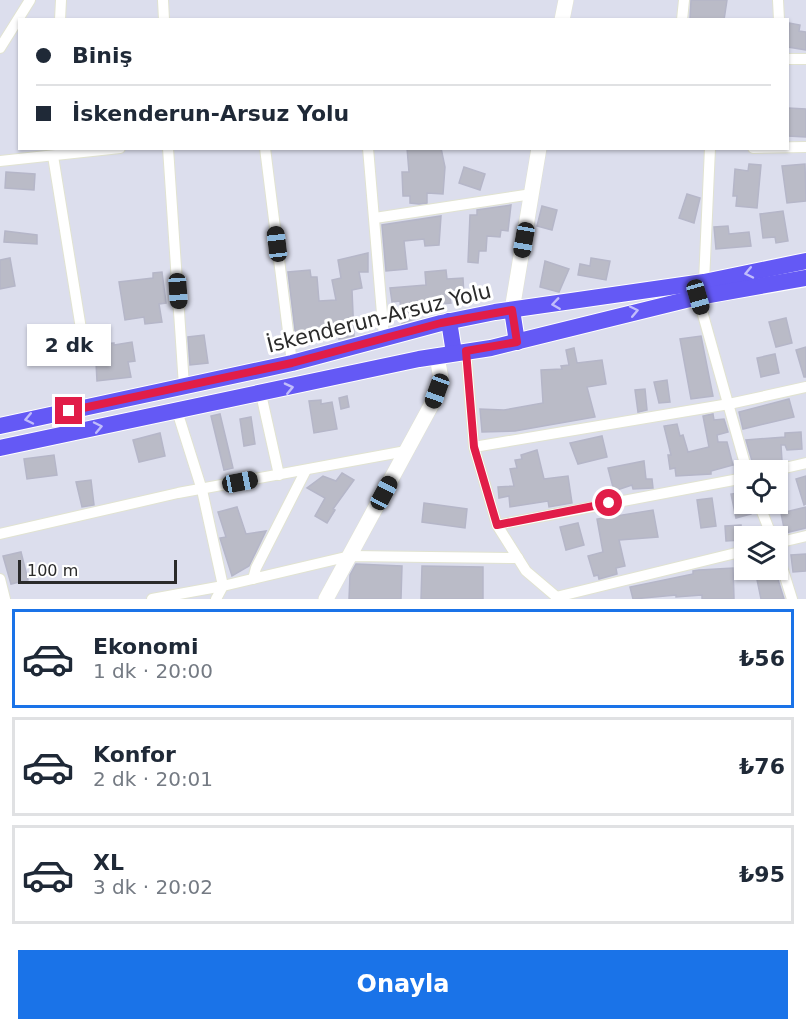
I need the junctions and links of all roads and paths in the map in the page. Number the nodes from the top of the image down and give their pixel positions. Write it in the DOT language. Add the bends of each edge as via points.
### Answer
graph roads {
  1 [pos="30,0"];
  2 [pos="61,0"];
  3 [pos="163,0"];
  4 [pos="566,0"];
  5 [pos="684,0"];
  6 [pos="778,0"];
  7 [pos="19,18"];
  8 [pos="60,18"];
  9 [pos="164,18"];
  10 [pos="562,18"];
  11 [pos="682,18"];
  12 [pos="778,18"];
  13 [pos="18,19"];
  14 [pos="0,48"];
  15 [pos="789,59"];
  16 [pos="806,59"];
  17 [pos="806,147"];
  18 [pos="789,148"];
  19 [pos="94,150"];
  20 [pos="168,150"];
  21 [pos="265,150"];
  22 [pos="368,150"];
  23 [pos="539,150"];
  24 [pos="710,150"];
  25 [pos="56,153"];
  26 [pos="0,161"];
  27 [pos="532,194"];
  28 [pos="375,218"];
  29 [pos="806,261"];
  30 [pos="806,278"];
  31 [pos="701,290"];
  32 [pos="512,310"];
  33 [pos="449,321"];
  34 [pos="82,335"];
  35 [pos="384,337"];
  36 [pos="517,342"];
  37 [pos="452,354"];
  38 [pos="292,363"];
  39 [pos="184,386"];
  40 [pos="806,387"];
  41 [pos="261,394"];
  42 [pos="729,405"];
  43 [pos="177,411"];
  44 [pos="0,426"];
  45 [pos="474,447"];
  46 [pos="0,448"];
  47 [pos="406,451"];
  48 [pos="744,460"];
  49 [pos="806,463"];
  50 [pos="788,467"];
  51 [pos="306,470"];
  52 [pos="279,475"];
  53 [pos="734,479"];
  54 [pos="202,490"];
  55 [pos="497,525"];
  56 [pos="0,534"];
  57 [pos="806,536"];
  58 [pos="788,540"];
  59 [pos="734,554"];
  60 [pos="350,556"];
  61 [pos="518,558"];
  62 [pos="0,579"];
  63 [pos="253,579"];
  64 [pos="786,580"];
  65 [pos="223,586"];
  66 [pos="557,598"];
  67 [pos="5,599"];
  68 [pos="152,599"];
  69 [pos="216,599"];
  70 [pos="326,599"];
  71 [pos="792,599"];
  1 -- 7 [label="street"];
  2 -- 8 [label="street"];
  3 -- 9 [label="street"];
  4 -- 10 [label="street"];
  5 -- 11 [label="street"];
  6 -- 12 [label="street"];
  13 -- 14 [label="street"];
  15 -- 16 [label="street"];
  17 -- 18 [label="street"];
  19 -- 25 [label="street"];
  20 -- 39 [label="street"];
  21 -- 38 [label="street"];
  22 -- 28 [label="street"];
  23 -- 27 [label="street"];
  24 -- 31 [label="street"];
  25 -- 26 [label="street"];
  25 -- 34 [label="street"];
  27 -- 28 [label="street"];
  27 -- 32 [label="street"];
  28 -- 35 [label="street"];
  29 -- 31 [label="main road, İskenderun-Arsuz Yolu, one-way"];
  30 -- 31 [label="main road, İskenderun-Arsuz Yolu"];
  31 -- 32 [label="main road, İskenderun-Arsuz Yolu, one-way"];
  36 -- 31 [label="main road, İskenderun-Arsuz Yolu, one-way"];
  31 -- 42 [label="street"];
  32 -- 33 [label="main road, İskenderun-Arsuz Yolu"];
  32 -- 36 [label="main road"];
  33 -- 35 [label="main road, İskenderun-Arsuz Yolu"];
  33 -- 37 [label="main road"];
  35 -- 38 [label="main road, İskenderun-Arsuz Yolu"];
  36 -- 37 [label="main road, İskenderun-Arsuz Yolu"];
  41 -- 37 [label="main road, İskenderun-Arsuz Yolu, one-way"];
  37 -- 45 [label="street"];
  37 -- 47 [label="street" via="433,402"];
  38 -- 39 [label="main road, İskenderun-Arsuz Yolu"];
  39 -- 44 [label="main road, İskenderun-Arsuz Yolu, one-way"];
  40 -- 42 [label="street"];
  41 -- 43 [label="main road, İskenderun-Arsuz Yolu"];
  41 -- 52 [label="street"];
  42 -- 45 [label="street"];
  42 -- 48 [label="street"];
  46 -- 43 [label="main road, İskenderun-Arsuz Yolu, one-way"];
  43 -- 54 [label="street"];
  45 -- 55 [label="street"];
  47 -- 51 [label="street"];
  47 -- 60 [label="street"];
  49 -- 50 [label="street"];
  51 -- 52 [label="street"];
  51 -- 63 [label="street"];
  52 -- 54 [label="street"];
  53 -- 55 [label="street"];
  54 -- 56 [label="street"];
  54 -- 65 [label="street"];
  55 -- 61 [label="street"];
  57 -- 58 [label="street"];
  59 -- 66 [label="street"];
  60 -- 61 [label="street"];
  60 -- 63 [label="street"];
  60 -- 70 [label="street"];
  61 -- 66 [label="street" via="526,571"];
  62 -- 67 [label="street"];
  63 -- 65 [label="street"];
  64 -- 71 [label="street"];
  65 -- 68 [label="street"];
  65 -- 69 [label="street"];
}
